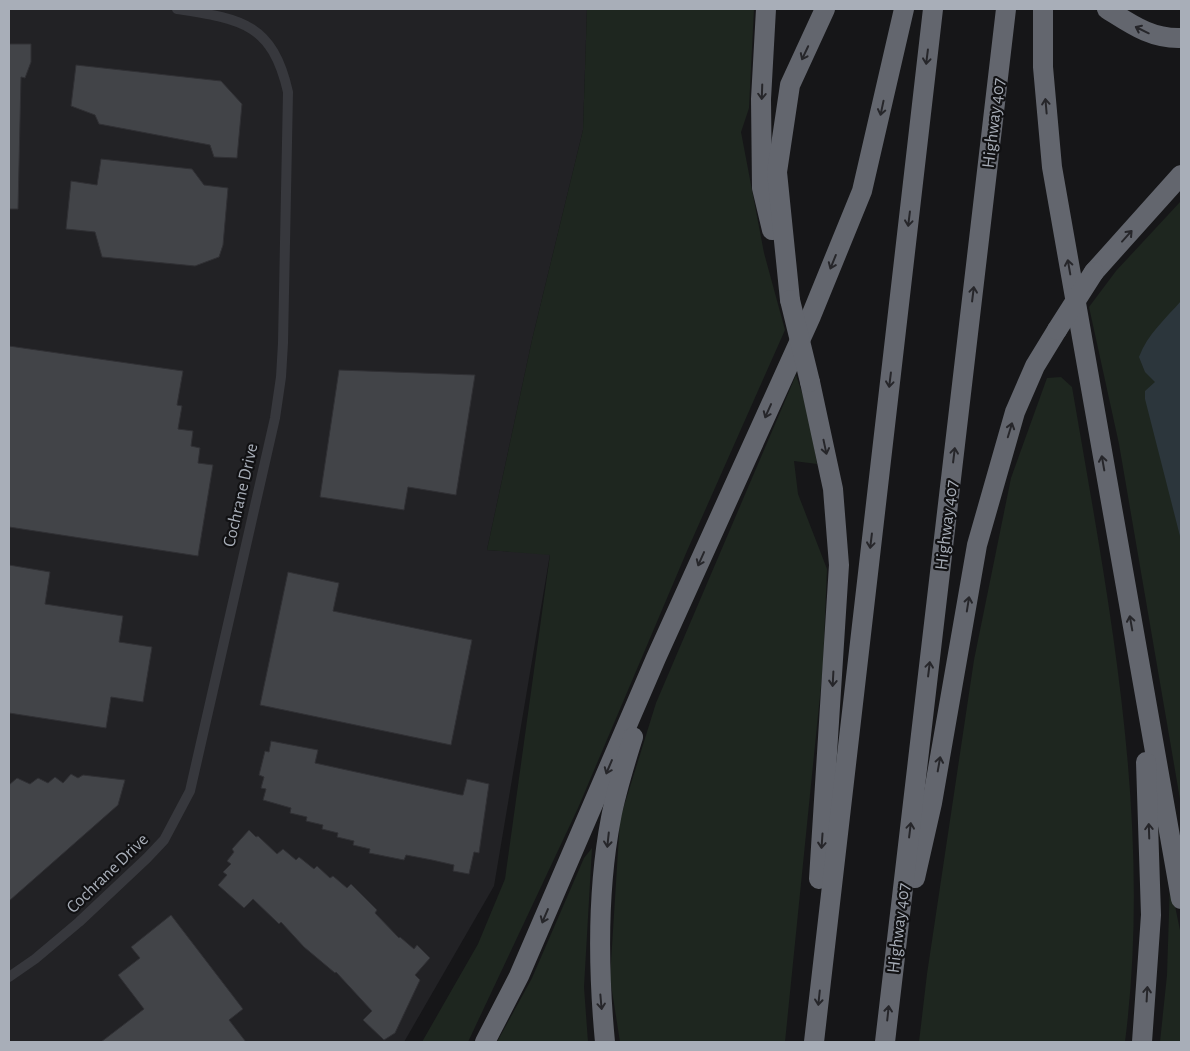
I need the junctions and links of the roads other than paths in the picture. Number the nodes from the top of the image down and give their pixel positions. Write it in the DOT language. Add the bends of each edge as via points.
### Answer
graph roads {
  1 [pos="177,9"];
  2 [pos="766,9"];
  3 [pos="825,9"];
  4 [pos="904,9"];
  5 [pos="933,9"];
  6 [pos="1006,9"];
  7 [pos="1043,9"];
  8 [pos="1107,9"];
  9 [pos="1181,38"];
  10 [pos="1181,175"];
  11 [pos="790,300"];
  12 [pos="656,658"];
  13 [pos="1140,670"];
  14 [pos="1181,899"];
  15 [pos="824,954"];
  16 [pos="9,977"];
  17 [pos="892,983"];
  18 [pos="485,1042"];
  19 [pos="605,1042"];
  20 [pos="814,1042"];
  21 [pos="885,1042"];
  22 [pos="1142,1042"];
  1 -- 16 [label="street, Cochrane Drive" via="227,16 262,36 284,72 288,92 283,343 274,418 190,791 164,840 148,858 36,959"];
  2 -- 11 [label="highway, one-way" via="761,99 762,188"];
  3 -- 11 [label="highway, one-way" via="790,85 777,172"];
  4 -- 12 [label="highway, one-way" via="862,191 811,316"];
  5 -- 15 [label="highway, one-way"];
  17 -- 6 [label="highway, Highway 407, one-way"];
  13 -- 7 [label="highway, one-way" via="1052,167 1043,67"];
  9 -- 8 [label="highway, one-way" via="1143,32"];
  17 -- 10 [label="highway, one-way, bridge" via="932,803 977,545 1015,412 1035,366 1094,272"];
  11 -- 15 [label="highway, one-way, bridge" via="834,489 839,565 819,883"];
  12 -- 18 [label="highway, one-way" via="520,976"];
  12 -- 19 [label="highway, one-way" via="611,817 601,904 600,988"];
  13 -- 14 [label="highway"];
  22 -- 13 [label="highway, one-way" via="1151,915"];
  15 -- 20 [label="highway, one-way"];
  21 -- 17 [label="highway, Highway 407, one-way"];
}
